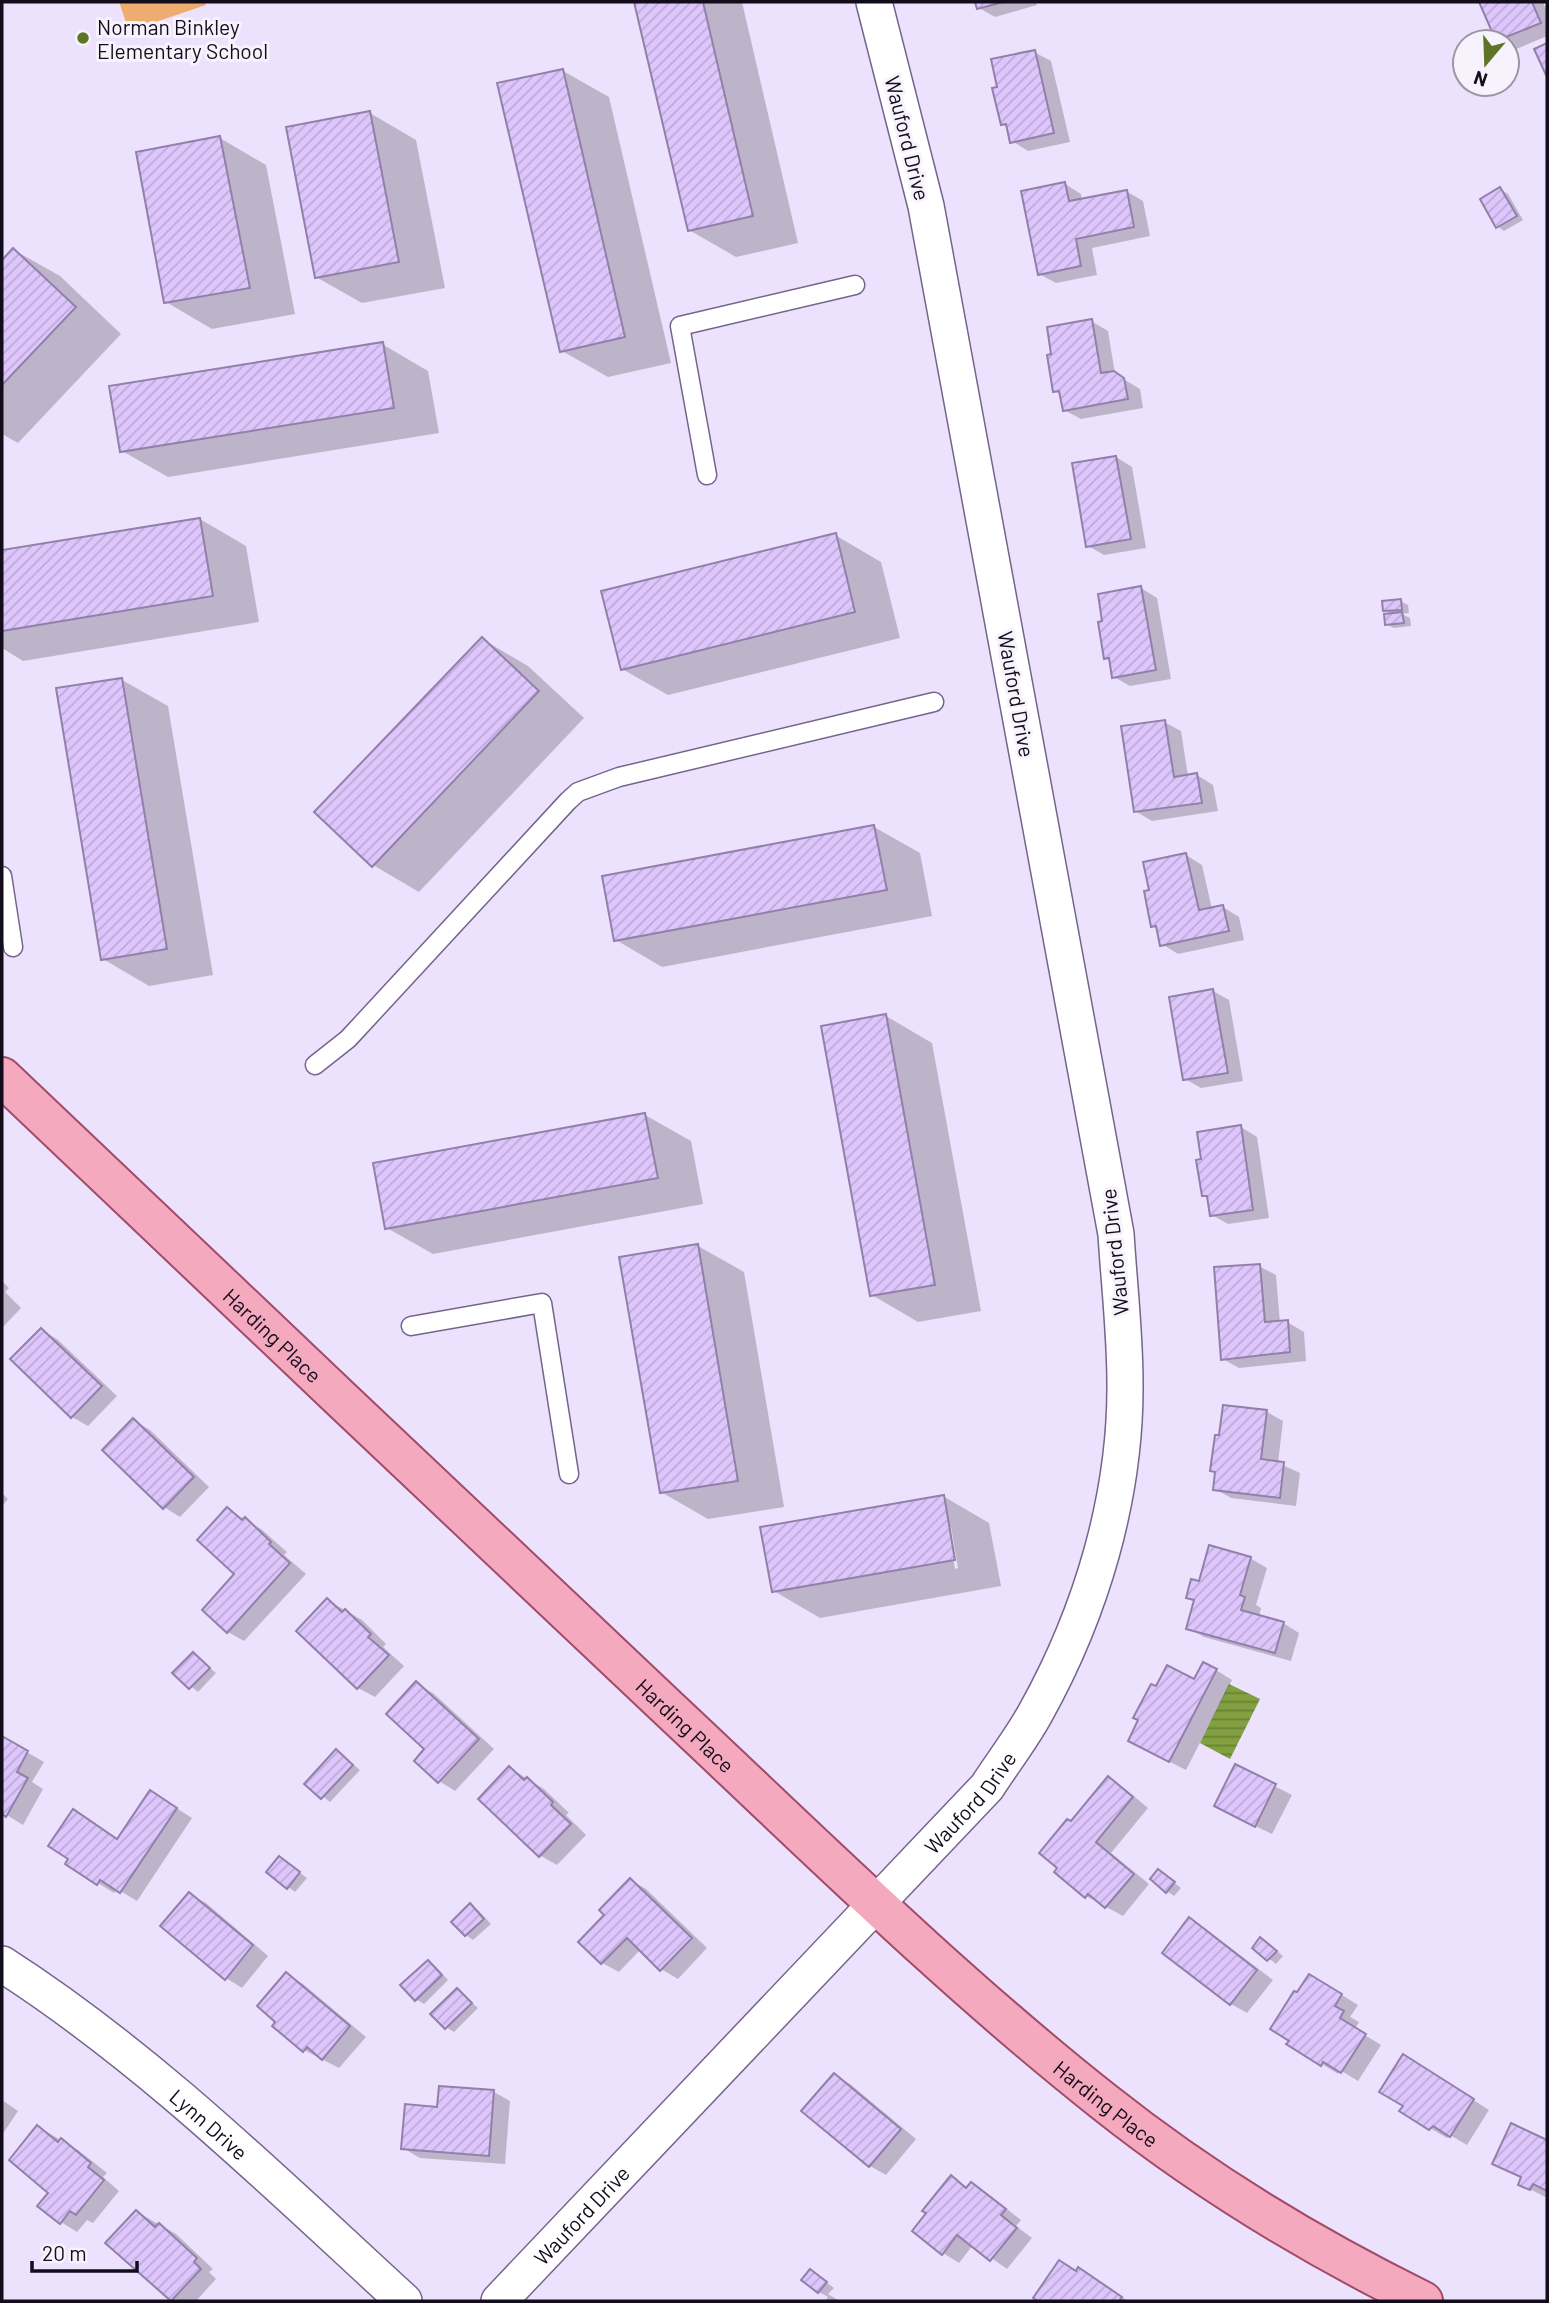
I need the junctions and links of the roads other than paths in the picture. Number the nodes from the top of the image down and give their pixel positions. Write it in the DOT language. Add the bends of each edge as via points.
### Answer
graph roads {
  1 [pos="874,2"];
  2 [pos="855,285"];
  3 [pos="707,475"];
  4 [pos="934,702"];
  5 [pos="2,876"];
  6 [pos="13,947"];
  7 [pos="315,1065"];
  8 [pos="2,1077"];
  9 [pos="411,1326"];
  10 [pos="569,1474"];
  11 [pos="876,1903"];
  12 [pos="2,1964"];
  13 [pos="404,2301"];
  14 [pos="499,2301"];
  15 [pos="1423,2301"];
  1 -- 11 [label="street, Wauford Drive" via="926,206 1114,1220 1125,1384 1118,1476 1103,1550 1075,1634 1036,1713 987,1787"];
  2 -- 3 [label="lane" via="680,326"];
  4 -- 7 [label="lane" via="619,777 578,792 348,1039"];
  5 -- 6 [label="lane"];
  8 -- 11 [label="main road, Harding Place"];
  9 -- 10 [label="lane" via="542,1303"];
  11 -- 14 [label="street, Wauford Drive"];
  11 -- 15 [label="main road, Harding Place" via="1052,2059 1166,2148 1261,2211"];
  12 -- 13 [label="street, Lynn Drive" via="178,2095"];
}
